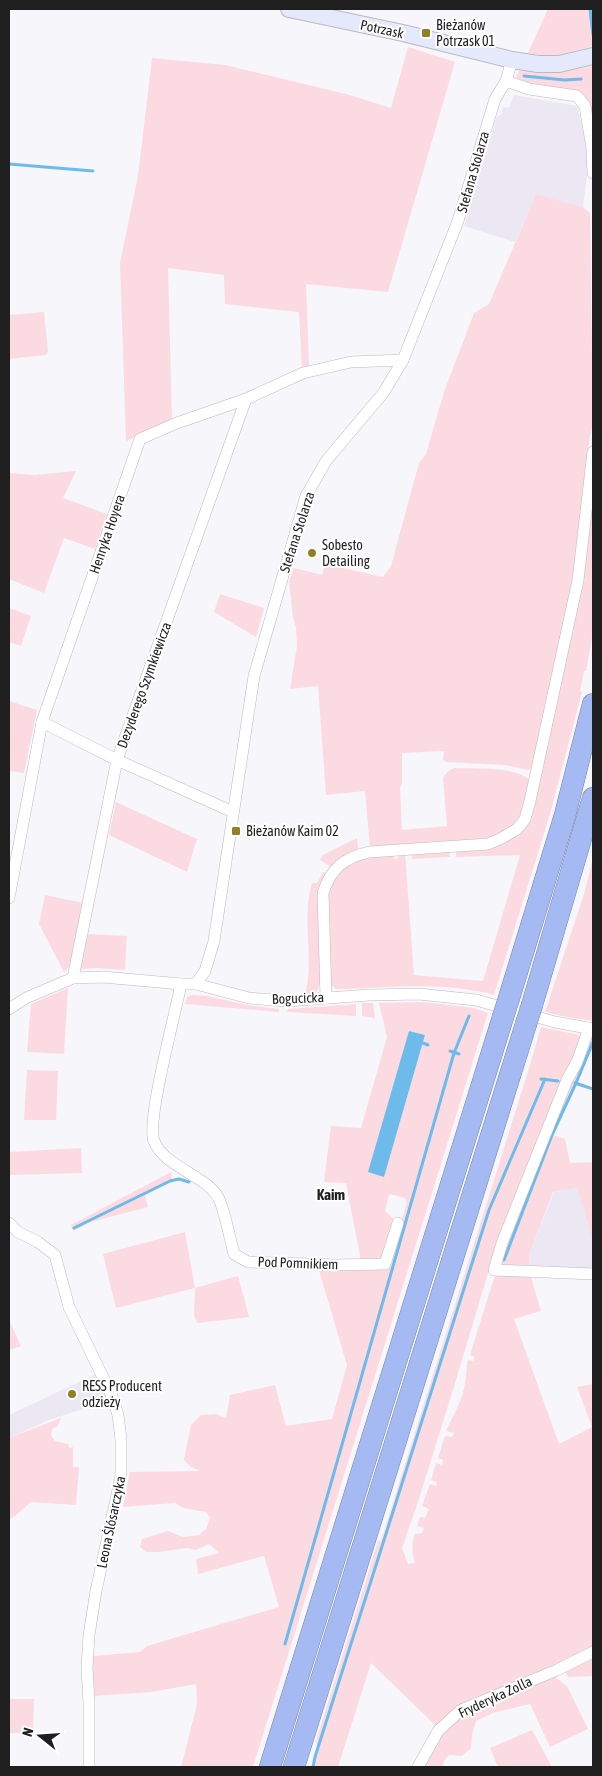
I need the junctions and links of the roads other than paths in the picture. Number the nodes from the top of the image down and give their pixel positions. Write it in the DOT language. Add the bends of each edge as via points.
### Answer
graph roads {
  1 [pos="288,9"];
  2 [pos="588,57"];
  3 [pos="512,60"];
  4 [pos="506,81"];
  5 [pos="593,173"];
  6 [pos="403,360"];
  7 [pos="246,399"];
  8 [pos="593,452"];
  9 [pos="593,704"];
  10 [pos="42,722"];
  11 [pos="118,760"];
  12 [pos="593,798"];
  13 [pos="232,812"];
  14 [pos="9,898"];
  15 [pos="73,978"];
  16 [pos="182,984"];
  17 [pos="196,984"];
  18 [pos="326,998"];
  19 [pos="9,1009"];
  20 [pos="591,1029"];
  21 [pos="9,1223"];
  22 [pos="398,1223"];
  23 [pos="593,1274"];
  24 [pos="593,1652"];
  25 [pos="89,1767"];
  26 [pos="270,1767"];
  27 [pos="294,1767"];
  28 [pos="418,1767"];
  1 -- 3 [label="street, Potrzask"];
  2 -- 3 [label="street, Potrzask" via="549,65"];
  3 -- 4 [label="street, Stefana Stolarza"];
  4 -- 5 [label="street" via="529,90 577,96 585,106"];
  4 -- 6 [label="street, Stefana Stolarza" via="495,98 458,220"];
  6 -- 7 [label="street, Henryka Hoyera" via="351,362 306,372"];
  6 -- 13 [label="street, Stefana Stolarza" via="384,392 326,460 306,496 254,676"];
  7 -- 10 [label="street, Henryka Hoyera" via="140,439"];
  7 -- 11 [label="street, Dezyderego Szymkiewicza"];
  8 -- 18 [label="street" via="578,580 525,819 517,828 488,844 368,852 343,862 327,882 323,893"];
  9 -- 26 [label="highway" via="565,814"];
  10 -- 11 [label="street"];
  10 -- 14 [label="street, Henryka Hoyera"];
  11 -- 13 [label="street"];
  11 -- 15 [label="street, Dezyderego Szymkiewicza"];
  12 -- 27 [label="highway" via="529,1015"];
  13 -- 17 [label="street, Stefana Stolarza" via="214,941 205,970"];
  15 -- 16 [label="street, Bogucicka" via="103,977"];
  15 -- 19 [label="street, Bogucicka"];
  16 -- 17 [label="street, Bogucicka"];
  16 -- 22 [label="street, Pod Pomnikiem" via="153,1115 154,1141 164,1154 219,1198 234,1254 248,1262 385,1264"];
  17 -- 18 [label="street, Bogucicka" via="249,998 287,1001"];
  18 -- 20 [label="street, Bogucicka" via="419,994 476,1000"];
  20 -- 23 [label="street" via="567,1080 494,1270"];
  21 -- 25 [label="street, Leona Ślósarczyka" via="51,1252 56,1260 68,1307 112,1396 118,1415 122,1470 89,1635"];
  24 -- 28 [label="street, Fryderyka Zolla" via="461,1710 438,1731"];
}
